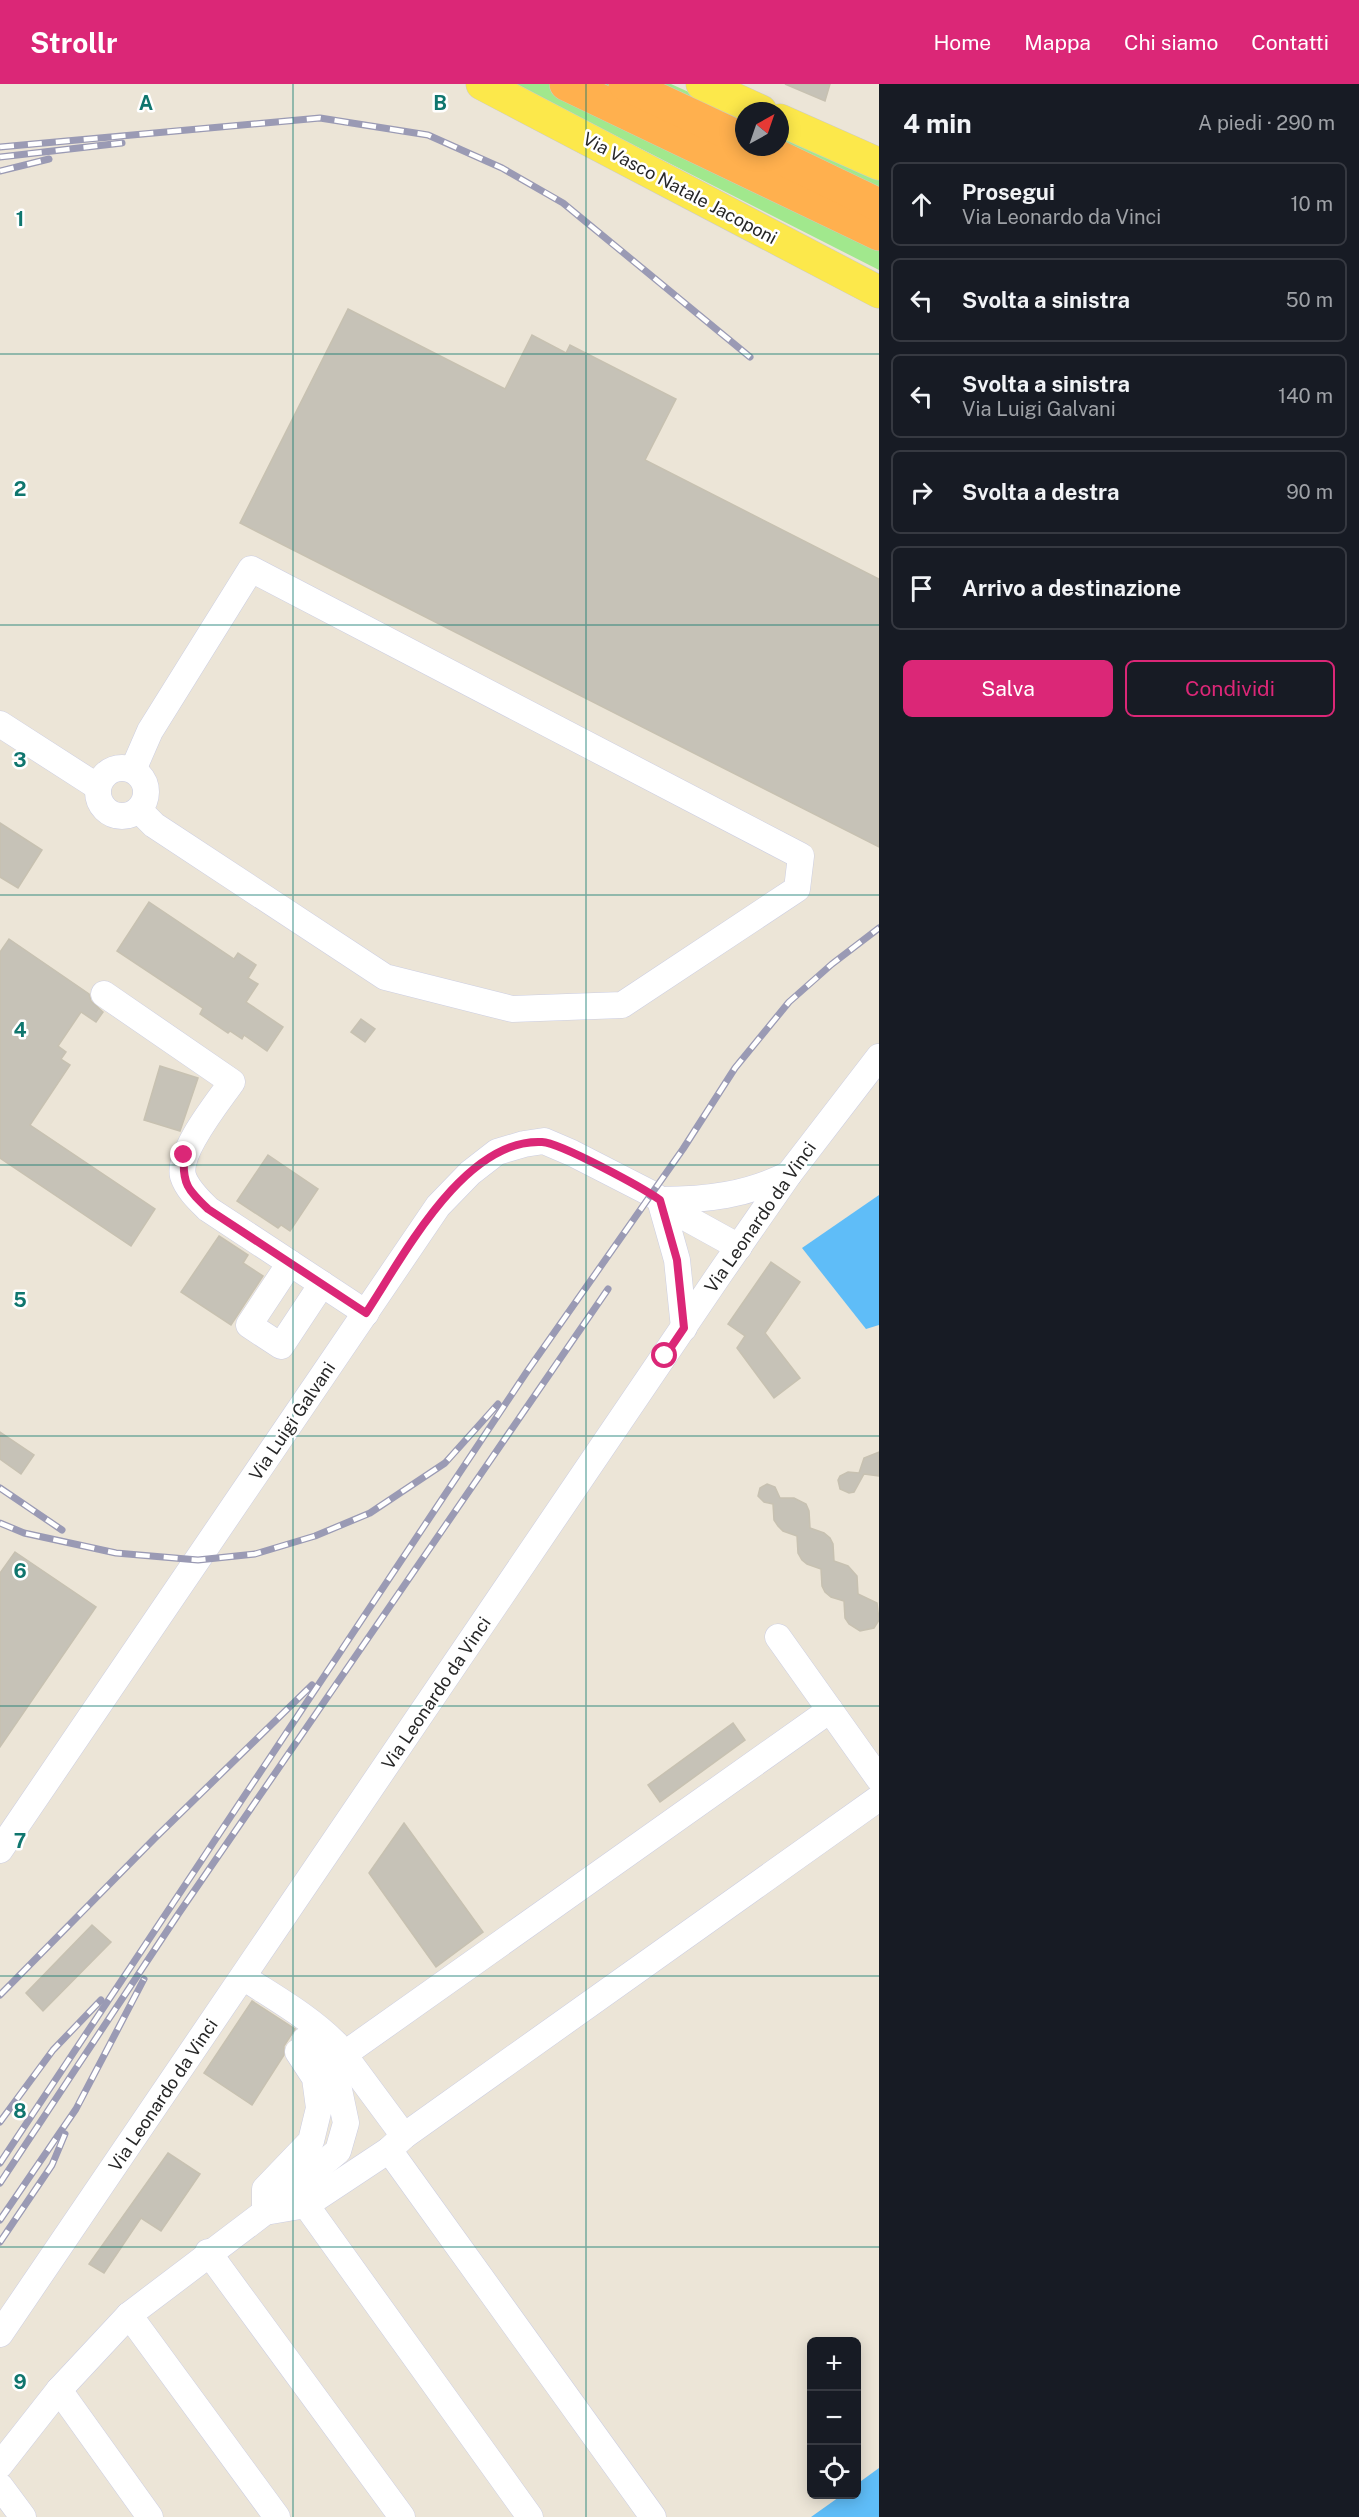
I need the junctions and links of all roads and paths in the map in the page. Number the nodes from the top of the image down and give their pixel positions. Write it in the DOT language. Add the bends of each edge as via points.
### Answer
graph roads {
  1 [pos="482,84"];
  2 [pos="566,84"];
  3 [pos="625,84"];
  4 [pos="702,84"];
  5 [pos="741,102"];
  6 [pos="789,124"];
  7 [pos="735,136"];
  8 [pos="777,156"];
  9 [pos="879,164"];
  10 [pos="879,205"];
  11 [pos="879,234"];
  12 [pos="879,292"];
  13 [pos="0,724"];
  14 [pos="133,770"];
  15 [pos="98,787"];
  16 [pos="139,810"];
  17 [pos="104,994"];
  18 [pos="879,1057"];
  19 [pos="789,1174"];
  20 [pos="718,1198"];
  21 [pos="660,1200"];
  22 [pos="739,1247"];
  23 [pos="290,1263"];
  24 [pos="322,1284"];
  25 [pos="366,1313"];
  26 [pos="684,1328"];
  27 [pos="778,1637"];
  28 [pos="830,1710"];
  29 [pos="879,1779"];
  30 [pos="879,1798"];
  31 [pos="0,1851"];
  32 [pos="243,1977"];
  33 [pos="336,2059"];
  34 [pos="397,2143"];
  35 [pos="306,2205"];
  36 [pos="264,2212"];
  37 [pos="208,2252"];
  38 [pos="129,2315"];
  39 [pos="0,2334"];
  40 [pos="59,2390"];
  41 [pos="0,2465"];
  42 [pos="0,2486"];
  43 [pos="23,2517"];
  44 [pos="150,2517"];
  45 [pos="276,2517"];
  46 [pos="402,2517"];
  47 [pos="530,2517"];
  48 [pos="653,2517"];
  1 -- 12 [label="main road, Via Vasco Natale Jacoponi"];
  2 -- 11 [label="highway"];
  3 -- 7 [label="highway"];
  4 -- 5 [label="main road"];
  6 -- 9 [label="main road"];
  8 -- 10 [label="highway"];
  13 -- 15 [label="street"];
  14 -- 15 [label="street" via="111,770"];
  14 -- 16 [label="street" via="146,788"];
  14 -- 16 [label="street" via="150,731 251,569 801,856 798,889 622,1005 512,1009 385,977 154,825"];
  15 -- 16 [label="street" via="99,800 107,811 120,816"];
  17 -- 23 [label="street" via="232,1082 184,1155 183,1175 208,1209"];
  18 -- 19 [label="street, Via Leonardo da Vinci"];
  19 -- 20 [label="street" via="758,1188"];
  19 -- 22 [label="street, Via Leonardo da Vinci"];
  20 -- 21 [label="street"];
  20 -- 22 [label="street" via="719,1210"];
  21 -- 22 [label="street, Via Luigi Galvani"];
  21 -- 25 [label="street, Via Luigi Galvani" via="544,1142 497,1152 438,1206"];
  21 -- 26 [label="street" via="677,1260"];
  22 -- 26 [label="street, Via Leonardo da Vinci"];
  23 -- 24 [label="street"];
  23 -- 24 [label="street" via="249,1325 281,1346"];
  24 -- 25 [label="street"];
  25 -- 31 [label="street, Via Luigi Galvani"];
  26 -- 32 [label="street, Via Leonardo da Vinci"];
  27 -- 28 [label="street"];
  28 -- 29 [label="street"];
  28 -- 33 [label="street"];
  30 -- 34 [label="street"];
  32 -- 33 [label="street" via="322,2031"];
  32 -- 39 [label="street, Via Leonardo da Vinci"];
  33 -- 34 [label="street"];
  33 -- 36 [label="street" via="346,2123 338,2151"];
  33 -- 36 [label="street" via="302,2046 315,2078 320,2108 311,2141 265,2189"];
  34 -- 35 [label="street"];
  34 -- 48 [label="street"];
  35 -- 36 [label="street"];
  35 -- 47 [label="street"];
  36 -- 37 [label="street"];
  37 -- 38 [label="street"];
  37 -- 46 [label="street"];
  38 -- 40 [label="street"];
  38 -- 45 [label="street"];
  40 -- 41 [label="street"];
  40 -- 44 [label="street"];
  42 -- 43 [label="street"];
}
